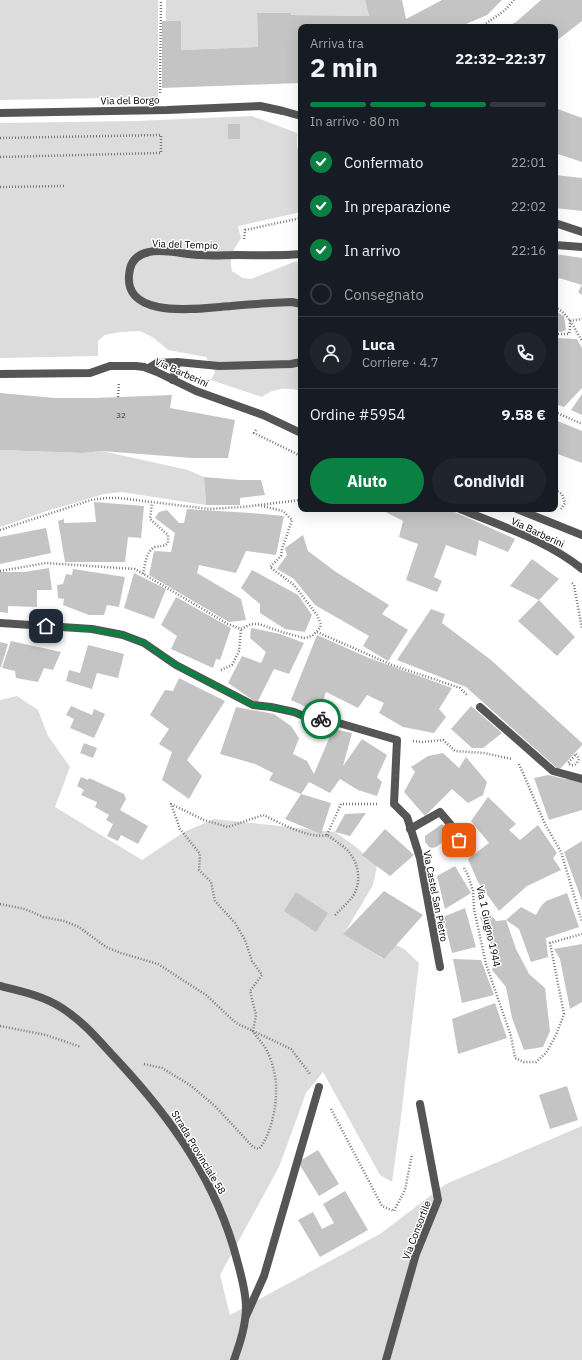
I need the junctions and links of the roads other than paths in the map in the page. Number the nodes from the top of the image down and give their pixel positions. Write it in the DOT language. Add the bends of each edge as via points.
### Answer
graph roads {
  1 [pos="0,113"];
  2 [pos="298,115"];
  3 [pos="558,224"];
  4 [pos="582,232"];
  5 [pos="558,245"];
  6 [pos="582,247"];
  7 [pos="298,254"];
  8 [pos="298,303"];
  9 [pos="177,362"];
  10 [pos="298,363"];
  11 [pos="149,368"];
  12 [pos="0,374"];
  13 [pos="173,380"];
  14 [pos="298,432"];
  15 [pos="467,512"];
  16 [pos="525,512"];
  17 [pos="582,534"];
  18 [pos="582,568"];
  19 [pos="0,623"];
  20 [pos="480,707"];
  21 [pos="582,778"];
  22 [pos="410,829"];
  23 [pos="457,853"];
  24 [pos="440,967"];
  25 [pos="0,986"];
  26 [pos="319,1087"];
  27 [pos="420,1104"];
  28 [pos="246,1316"];
  29 [pos="234,1360"];
  30 [pos="386,1360"];
  1 -- 2 [label="street, Via del Borgo" via="260,106"];
  3 -- 4 [label="street"];
  5 -- 6 [label="street"];
  7 -- 8 [label="street, Via del Tempio" via="199,255 150,251 138,256 131,264 129,279 132,290 140,300 166,308"];
  9 -- 10 [label="street" via="219,366"];
  9 -- 11 [label="street" via="157,363"];
  9 -- 13 [label="street"];
  11 -- 12 [label="street, Via Barberini" via="123,365 105,367 90,373"];
  11 -- 13 [label="street, Via Barberini"];
  13 -- 14 [label="street, Via Barberini"];
  15 -- 18 [label="street, Via Barberini" via="540,543"];
  16 -- 17 [label="street"];
  19 -- 22 [label="street, Via Castel San Pietro" via="92,629 123,635 144,643 176,665 253,705 289,711 311,719 325,719 397,740 394,804 407,817"];
  20 -- 21 [label="street" via="553,771"];
  22 -- 23 [label="street" via="440,812 457,833"];
  22 -- 24 [label="street, Via Castel San Pietro" via="420,858"];
  25 -- 28 [label="street, Strada Provinciale 58" via="35,996 63,1009 87,1028 160,1108 211,1188 223,1214 246,1298"];
  26 -- 28 [label="street" via="264,1276"];
  27 -- 30 [label="street, Via Consortile" via="438,1200 416,1254"];
  28 -- 29 [label="street, Strada Provinciale 58"];
}
